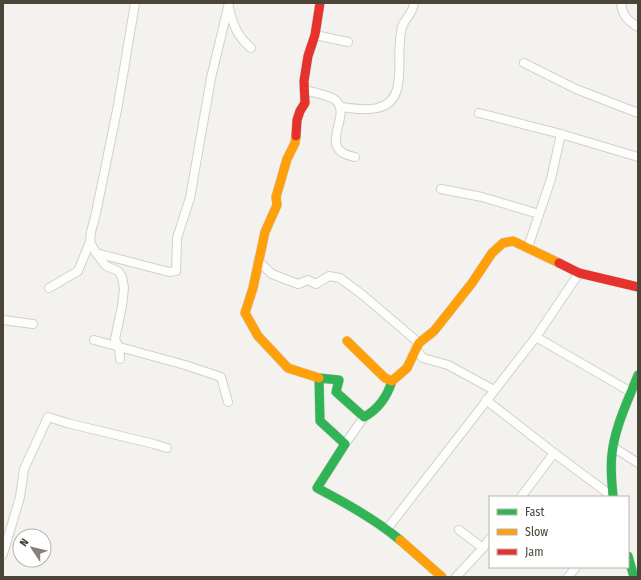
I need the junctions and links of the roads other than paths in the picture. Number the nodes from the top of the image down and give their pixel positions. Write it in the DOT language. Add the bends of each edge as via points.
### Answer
graph roads {
  1 [pos="135,3"];
  2 [pos="320,3"];
  3 [pos="414,3"];
  4 [pos="621,3"];
  5 [pos="228,4"];
  6 [pos="638,27"];
  7 [pos="315,35"];
  8 [pos="348,42"];
  9 [pos="251,48"];
  10 [pos="524,63"];
  11 [pos="304,90"];
  12 [pos="340,107"];
  13 [pos="479,113"];
  14 [pos="638,113"];
  15 [pos="561,134"];
  16 [pos="355,157"];
  17 [pos="638,157"];
  18 [pos="441,189"];
  19 [pos="539,214"];
  20 [pos="90,242"];
  21 [pos="528,247"];
  22 [pos="96,253"];
  23 [pos="258,260"];
  24 [pos="579,273"];
  25 [pos="638,287"];
  26 [pos="50,288"];
  27 [pos="3,320"];
  28 [pos="33,324"];
  29 [pos="536,337"];
  30 [pos="94,340"];
  31 [pos="347,341"];
  32 [pos="417,346"];
  33 [pos="118,347"];
  34 [pos="120,359"];
  35 [pos="638,375"];
  36 [pos="319,378"];
  37 [pos="392,381"];
  38 [pos="494,390"];
  39 [pos="631,392"];
  40 [pos="486,400"];
  41 [pos="228,402"];
  42 [pos="364,418"];
  43 [pos="345,444"];
  44 [pos="613,447"];
  45 [pos="167,448"];
  46 [pos="554,454"];
  47 [pos="638,463"];
  48 [pos="522,496"];
  49 [pos="612,496"];
  50 [pos="613,496"];
  51 [pos="387,529"];
  52 [pos="459,530"];
  53 [pos="489,539"];
  54 [pos="482,548"];
  55 [pos="3,554"];
  56 [pos="629,557"];
  57 [pos="629,560"];
  58 [pos="638,563"];
  59 [pos="575,568"];
  60 [pos="442,577"];
  61 [pos="456,577"];
  62 [pos="568,577"];
  63 [pos="634,577"];
  1 -- 20 [label="street"];
  2 -- 7 [label="street"];
  3 -- 12 [label="street" via="410,16 402,27 398,86 393,100 377,108"];
  4 -- 6 [label="street" via="622,13"];
  5 -- 9 [label="street" via="234,27 241,40"];
  5 -- 22 [label="street" via="211,78 190,198 177,238 176,271 169,272"];
  7 -- 8 [label="street"];
  7 -- 11 [label="street" via="308,56"];
  10 -- 14 [label="street" via="576,89"];
  11 -- 12 [label="street" via="334,100"];
  11 -- 23 [label="street" via="305,103 297,120 295,143 288,158 276,197 277,205 270,216"];
  12 -- 16 [label="street" via="336,140 338,148 343,153"];
  13 -- 15 [label="street"];
  15 -- 17 [label="street"];
  15 -- 19 [label="street" via="551,179"];
  18 -- 19 [label="street" via="482,197"];
  19 -- 21 [label="street"];
  20 -- 22 [label="street"];
  20 -- 26 [label="street" via="78,271"];
  21 -- 24 [label="street"];
  21 -- 32 [label="street" via="513,241 503,243 492,253 434,331"];
  22 -- 33 [label="street" via="106,266 118,271 122,277 123,300 115,339"];
  23 -- 32 [label="street" via="272,274 298,284 308,280 316,284 329,276 340,278 364,296"];
  23 -- 36 [label="street" via="255,281 245,313 258,336 288,368"];
  24 -- 25 [label="street"];
  24 -- 29 [label="street"];
  27 -- 28 [label="street"];
  29 -- 38 [label="street"];
  29 -- 39 [label="street"];
  30 -- 33 [label="street"];
  31 -- 37 [label="street" via="385,378"];
  32 -- 37 [label="street" via="407,368"];
  32 -- 38 [label="street" via="422,358 448,365"];
  33 -- 34 [label="street"];
  33 -- 41 [label="street" via="221,377"];
  35 -- 39 [label="street"];
  36 -- 42 [label="street" via="339,380 336,392"];
  36 -- 43 [label="street" via="320,421"];
  37 -- 42 [label="street" via="388,396 374,413"];
  38 -- 40 [label="street"];
  39 -- 44 [label="street"];
  40 -- 46 [label="street"];
  40 -- 51 [label="street"];
  42 -- 43 [label="street"];
  43 -- 51 [label="street" via="317,488"];
  44 -- 47 [label="street"];
  44 -- 50 [label="street"];
  45 -- 55 [label="street" via="48,417 24,469 20,498"];
  46 -- 48 [label="street"];
  46 -- 49 [label="street"];
  51 -- 60 [label="street"];
  52 -- 54 [label="street"];
  53 -- 54 [label="street"];
  54 -- 61 [label="street"];
  56 -- 58 [label="street"];
  57 -- 63 [label="street"];
  59 -- 62 [label="street"];
}
